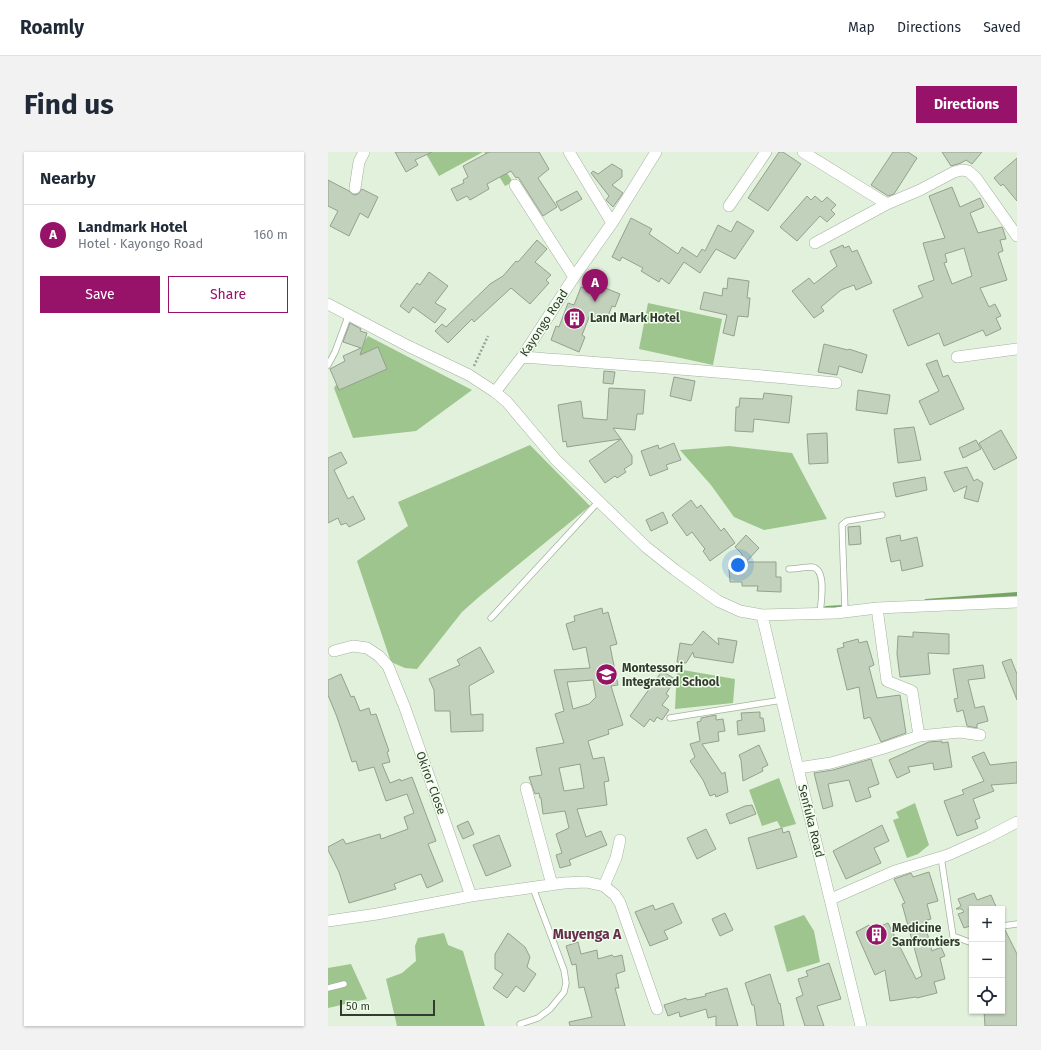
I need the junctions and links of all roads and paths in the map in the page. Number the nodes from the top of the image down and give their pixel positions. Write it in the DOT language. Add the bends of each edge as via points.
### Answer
graph roads {
  1 [pos="364,152"];
  2 [pos="568,152"];
  3 [pos="656,152"];
  4 [pos="766,152"];
  5 [pos="803,152"];
  6 [pos="515,185"];
  7 [pos="355,188"];
  8 [pos="887,204"];
  9 [pos="729,206"];
  10 [pos="612,223"];
  11 [pos="1017,236"];
  12 [pos="815,243"];
  13 [pos="574,277"];
  14 [pos="328,304"];
  15 [pos="349,314"];
  16 [pos="488,336"];
  17 [pos="1017,349"];
  18 [pos="522,357"];
  19 [pos="957,357"];
  20 [pos="328,365"];
  21 [pos="469,375"];
  22 [pos="836,383"];
  23 [pos="496,392"];
  24 [pos="599,501"];
  25 [pos="882,515"];
  26 [pos="789,569"];
  27 [pos="1017,602"];
  28 [pos="877,608"];
  29 [pos="845,611"];
  30 [pos="820,613"];
  31 [pos="762,615"];
  32 [pos="491,618"];
  33 [pos="334,651"];
  34 [pos="782,700"];
  35 [pos="670,718"];
  36 [pos="980,735"];
  37 [pos="919,736"];
  38 [pos="798,768"];
  39 [pos="526,788"];
  40 [pos="1017,822"];
  41 [pos="620,840"];
  42 [pos="941,857"];
  43 [pos="552,885"];
  44 [pos="604,886"];
  45 [pos="533,888"];
  46 [pos="471,896"];
  47 [pos="831,899"];
  48 [pos="328,910"];
  49 [pos="330,921"];
  50 [pos="1017,924"];
  51 [pos="1005,926"];
  52 [pos="969,942"];
  53 [pos="344,984"];
  54 [pos="328,988"];
  55 [pos="657,1009"];
  56 [pos="520,1024"];
  57 [pos="861,1026"];
  1 -- 7 [label="street" via="359,162"];
  2 -- 10 [label="street"];
  3 -- 10 [label="street, Kayongo Road"];
  4 -- 9 [label="street"];
  5 -- 8 [label="street"];
  6 -- 13 [label="street"];
  8 -- 11 [label="street" via="954,172 968,171 976,178"];
  8 -- 12 [label="street"];
  10 -- 13 [label="street, Kayongo Road"];
  13 -- 18 [label="street, Kayongo Road"];
  14 -- 15 [label="street"];
  15 -- 20 [label="lane"];
  15 -- 21 [label="street"];
  16 -- 21 [label="path"];
  17 -- 19 [label="street"];
  18 -- 22 [label="street"];
  18 -- 23 [label="street, Kayongo Road"];
  21 -- 23 [label="street"];
  23 -- 24 [label="street" via="556,460"];
  24 -- 31 [label="street" via="646,547 718,601 740,611"];
  24 -- 32 [label="lane"];
  25 -- 29 [label="lane" via="847,521 842,525"];
  26 -- 30 [label="lane" via="813,567 819,571 822,577"];
  27 -- 28 [label="street"];
  28 -- 29 [label="street"];
  28 -- 37 [label="street" via="887,681 912,691"];
  29 -- 30 [label="street"];
  30 -- 31 [label="street"];
  31 -- 34 [label="street, Senfuka Road"];
  33 -- 46 [label="street, Okiror Close" via="353,646 367,648 388,666"];
  34 -- 35 [label="lane"];
  34 -- 38 [label="street, Senfuka Road"];
  36 -- 37 [label="street" via="960,732"];
  37 -- 38 [label="street" via="838,761"];
  38 -- 47 [label="street, Senfuka Road"];
  39 -- 43 [label="street"];
  40 -- 42 [label="street"];
  41 -- 44 [label="street" via="616,858"];
  42 -- 47 [label="street" via="895,871"];
  42 -- 52 [label="lane" via="953,936"];
  43 -- 44 [label="street" via="586,882"];
  43 -- 45 [label="street"];
  44 -- 55 [label="street" via="616,895 620,903"];
  45 -- 46 [label="street"];
  45 -- 56 [label="lane" via="564,970 566,983 564,992 550,1009 538,1018"];
  46 -- 49 [label="street"];
  47 -- 57 [label="street, Senfuka Road"];
  48 -- 49 [label="street"];
  50 -- 51 [label="lane"];
  53 -- 54 [label="lane"];
}
